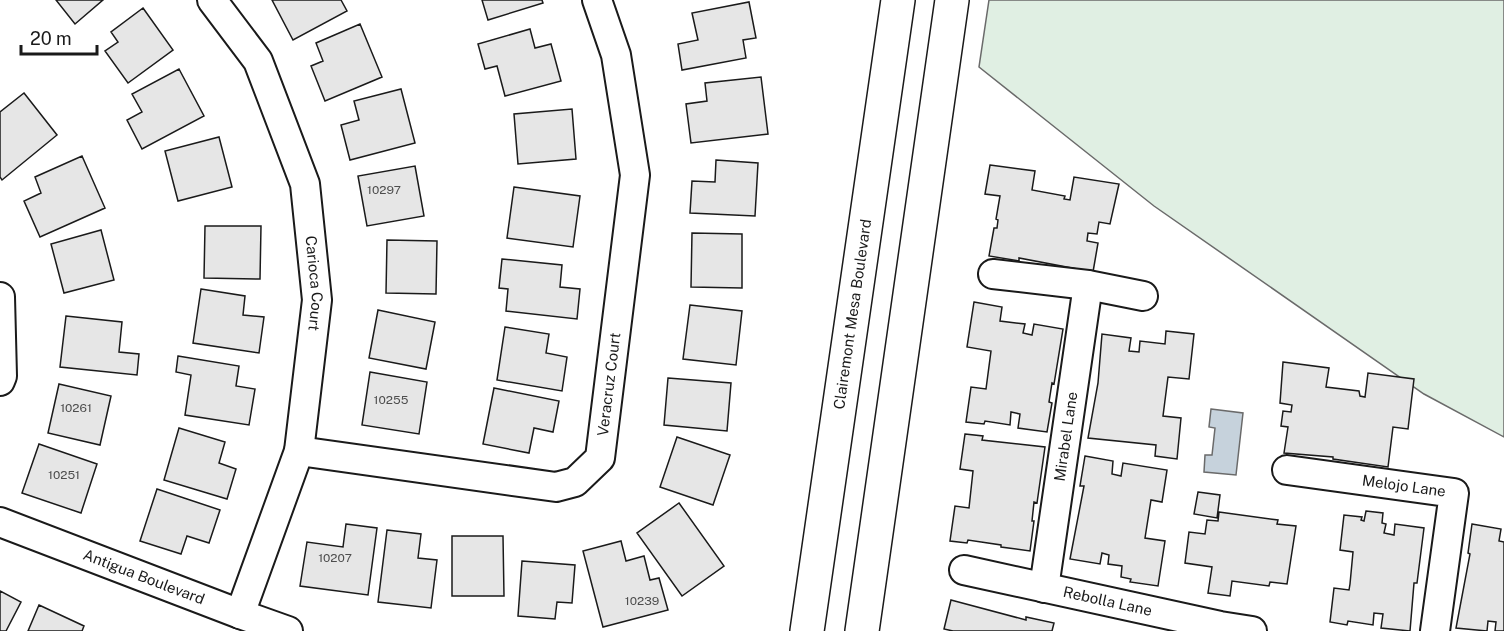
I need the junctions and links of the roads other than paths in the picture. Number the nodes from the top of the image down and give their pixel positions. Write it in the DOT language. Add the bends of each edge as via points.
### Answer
graph roads {
  1 [pos="212,0"];
  2 [pos="597,0"];
  3 [pos="898,0"];
  4 [pos="952,0"];
  5 [pos="993,274"];
  6 [pos="1088,285"];
  7 [pos="1143,296"];
  8 [pos="0,297"];
  9 [pos="0,381"];
  10 [pos="298,452"];
  11 [pos="1287,470"];
  12 [pos="0,522"];
  13 [pos="964,570"];
  14 [pos="1044,588"];
  15 [pos="240,614"];
  16 [pos="1219,629"];
  17 [pos="288,631"];
  18 [pos="807,631"];
  19 [pos="862,631"];
  20 [pos="1252,631"];
  21 [pos="1434,631"];
  1 -- 10 [label="street, Carioca Court" via="258,61 305,184 317,300"];
  2 -- 10 [label="street, Veracruz Court" via="616,55 635,175 600,459 575,482 556,487"];
  3 -- 18 [label="main road, Clairemont Mesa Boulevard"];
  4 -- 19 [label="main road"];
  5 -- 6 [label="street"];
  6 -- 7 [label="street"];
  6 -- 14 [label="street, Mirabel Lane"];
  8 -- 9 [label="street"];
  10 -- 15 [label="street, Carioca Court"];
  11 -- 21 [label="street, Melojo Lane" via="1454,493"];
  12 -- 15 [label="street, Antigua Boulevard"];
  13 -- 14 [label="street, Rebolla Lane"];
  14 -- 16 [label="street, Rebolla Lane"];
  15 -- 17 [label="street, Antigua Boulevard"];
  16 -- 20 [label="street, Rebolla Lane"];
}
